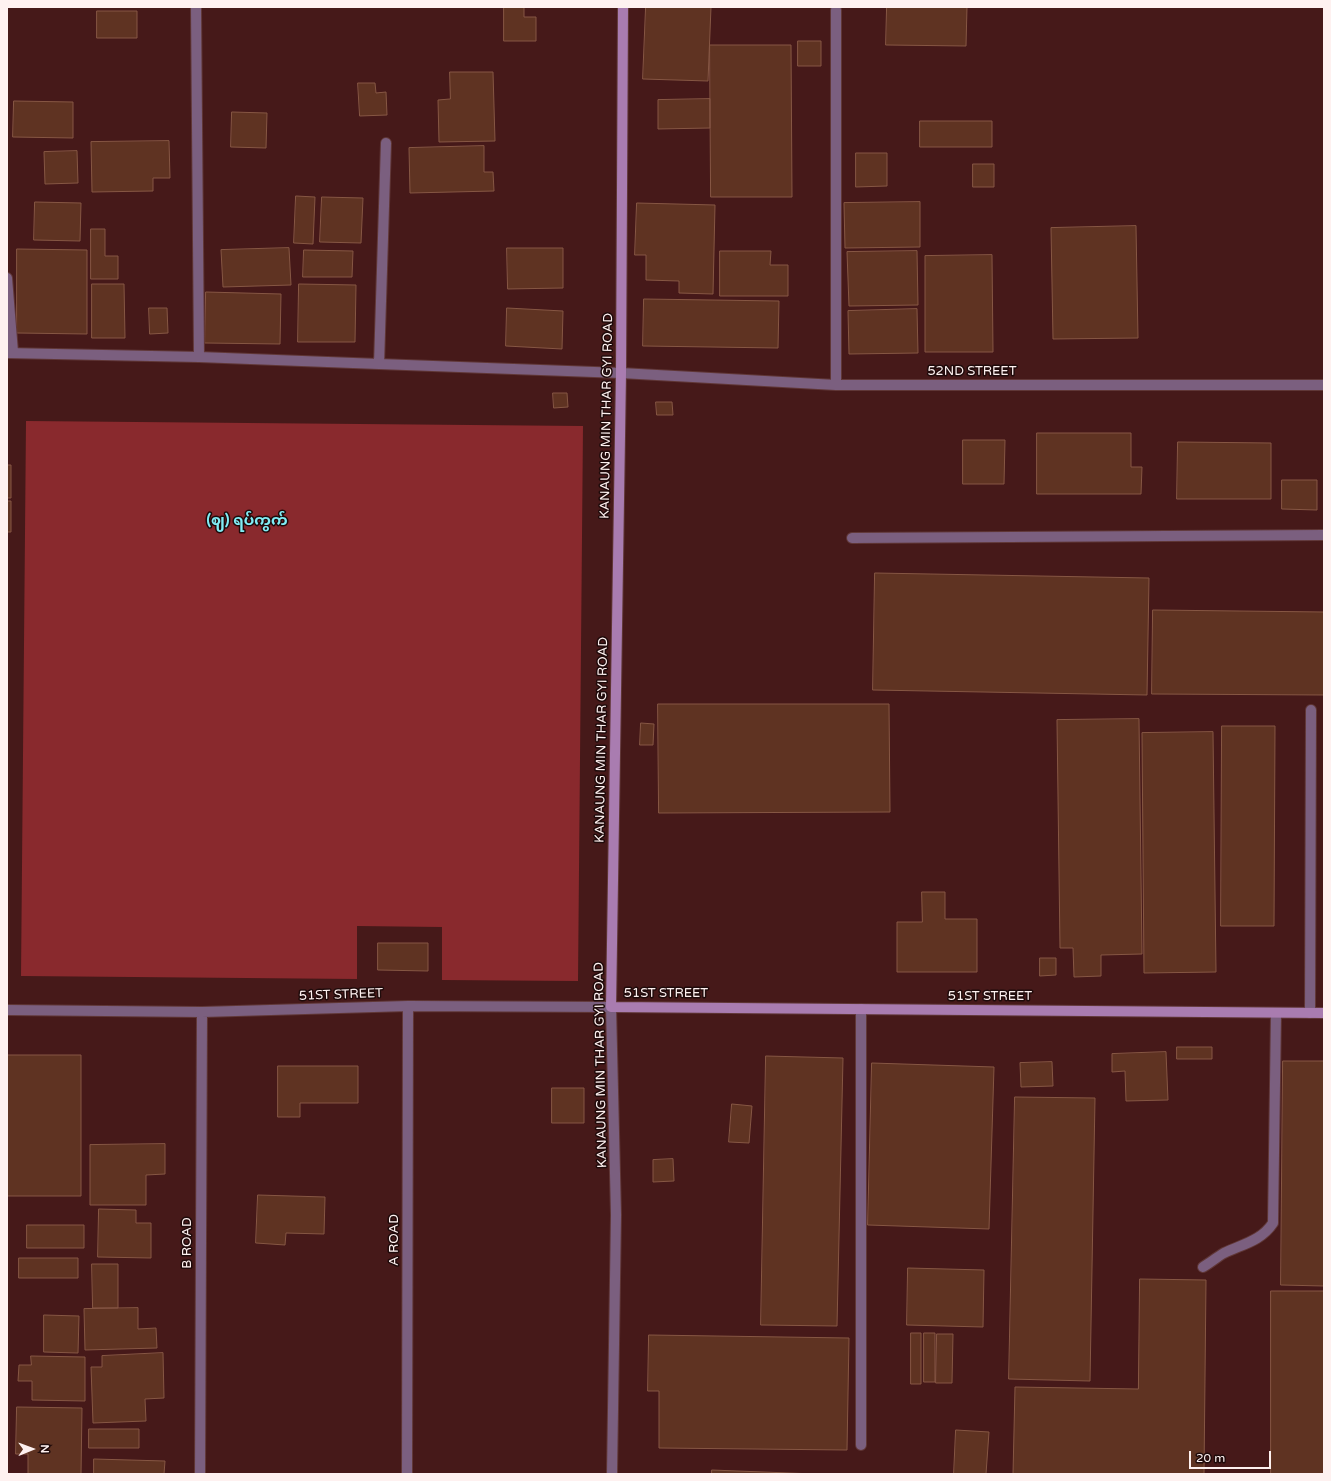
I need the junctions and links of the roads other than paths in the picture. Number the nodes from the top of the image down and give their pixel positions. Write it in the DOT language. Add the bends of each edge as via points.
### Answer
graph roads {
  1 [pos="196,7"];
  2 [pos="623,7"];
  3 [pos="836,10"];
  4 [pos="386,143"];
  5 [pos="7,278"];
  6 [pos="10,353"];
  7 [pos="199,357"];
  8 [pos="379,364"];
  9 [pos="621,373"];
  10 [pos="836,385"];
  11 [pos="1324,386"];
  12 [pos="1324,535"];
  13 [pos="852,538"];
  14 [pos="1311,710"];
  15 [pos="408,1006"];
  16 [pos="611,1007"];
  17 [pos="861,1009"];
  18 [pos="7,1010"];
  19 [pos="202,1012"];
  20 [pos="1276,1013"];
  21 [pos="1310,1013"];
  22 [pos="1324,1013"];
  23 [pos="1203,1267"];
  24 [pos="861,1445"];
  25 [pos="200,1474"];
  26 [pos="407,1474"];
  27 [pos="612,1474"];
  1 -- 7 [label="street"];
  2 -- 9 [label="street, KANAUNG MIN THAR GYI ROAD"];
  3 -- 10 [label="street"];
  4 -- 8 [label="street"];
  5 -- 6 [label="street"];
  6 -- 7 [label="street, 52ND STREET"];
  7 -- 8 [label="street, 52ND STREET"];
  8 -- 9 [label="street, 52ND STREET"];
  9 -- 10 [label="street, 52ND STREET"];
  9 -- 16 [label="street, KANAUNG MIN THAR GYI ROAD"];
  10 -- 11 [label="street, 52ND STREET"];
  12 -- 13 [label="street"];
  14 -- 21 [label="street"];
  15 -- 16 [label="street, 51ST STREET"];
  15 -- 19 [label="street, 51ST STREET"];
  15 -- 26 [label="street, A ROAD"];
  16 -- 17 [label="street, 51ST STREET"];
  16 -- 27 [label="street, KANAUNG MIN THAR GYI ROAD" via="616,1215"];
  17 -- 20 [label="street, 51ST STREET"];
  17 -- 24 [label="street"];
  18 -- 19 [label="street, 51ST STREET"];
  19 -- 25 [label="street, B ROAD"];
  20 -- 21 [label="street, 51ST STREET"];
  20 -- 23 [label="street" via="1274,1223 1268,1232 1259,1238 1222,1254"];
  21 -- 22 [label="street, 51ST STREET"];
}
